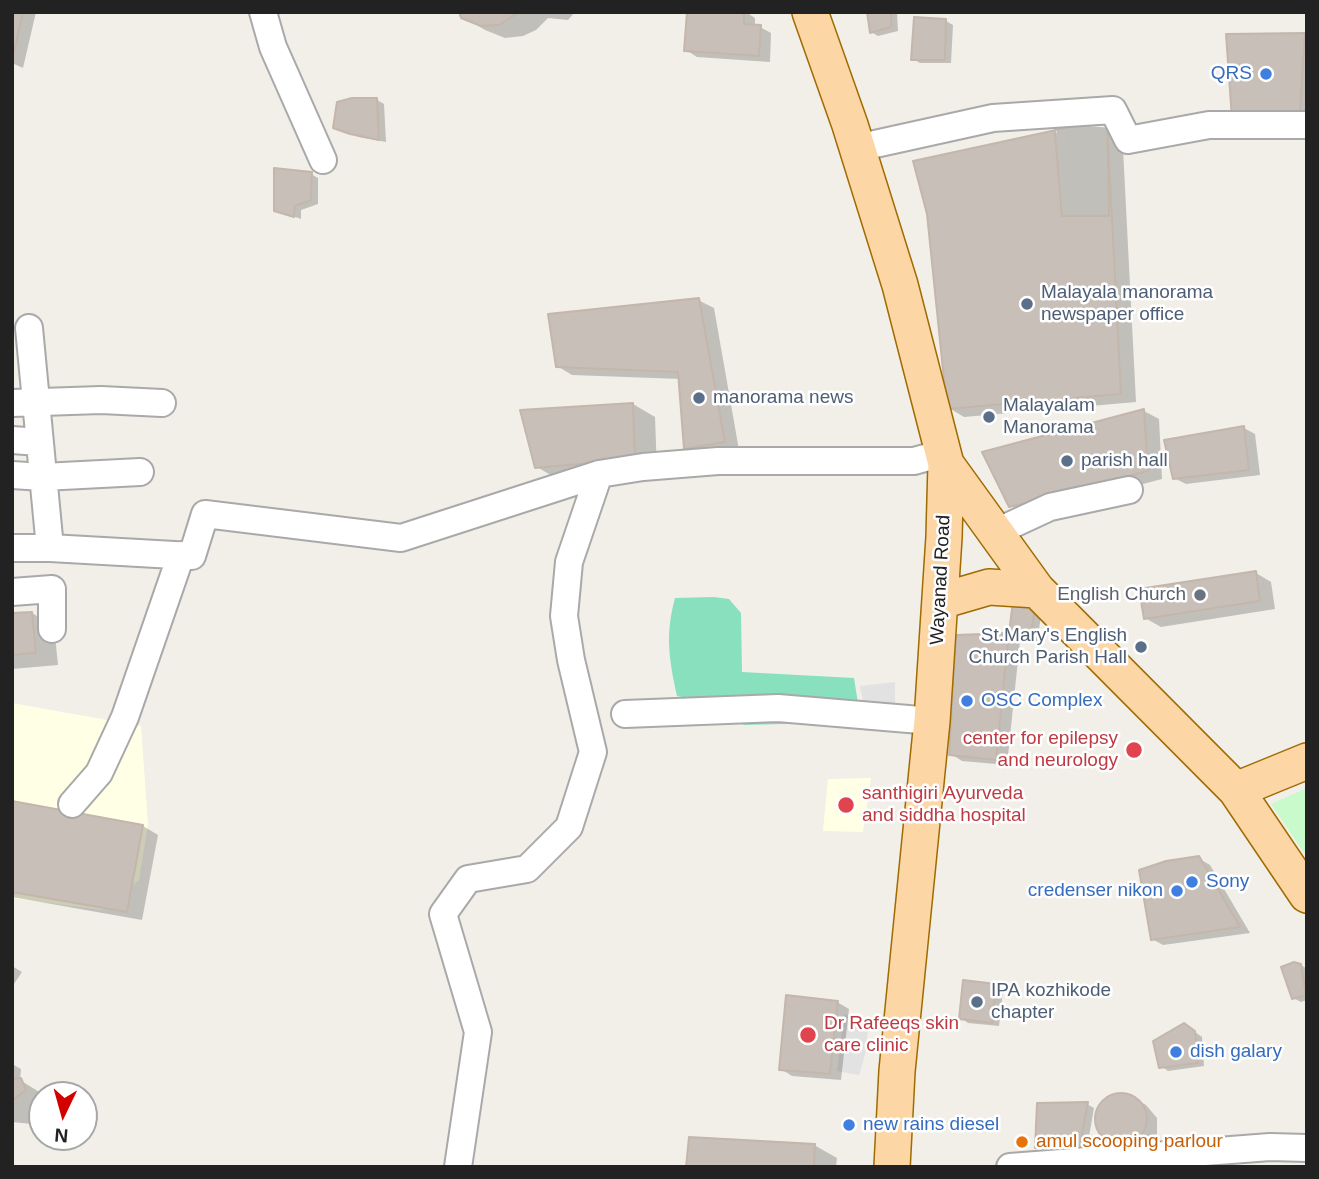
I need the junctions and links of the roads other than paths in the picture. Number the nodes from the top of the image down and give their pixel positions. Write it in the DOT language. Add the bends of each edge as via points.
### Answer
graph roads {
  1 [pos="263,12"];
  2 [pos="810,12"];
  3 [pos="1307,125"];
  4 [pos="857,150"];
  5 [pos="323,160"];
  6 [pos="29,328"];
  7 [pos="24,403"];
  8 [pos="162,403"];
  9 [pos="12,440"];
  10 [pos="38,442"];
  11 [pos="945,459"];
  12 [pos="140,472"];
  13 [pos="599,474"];
  14 [pos="12,475"];
  15 [pos="43,477"];
  16 [pos="1129,490"];
  17 [pos="995,533"];
  18 [pos="12,548"];
  19 [pos="50,548"];
  20 [pos="181,555"];
  21 [pos="1037,590"];
  22 [pos="12,592"];
  23 [pos="940,601"];
  24 [pos="52,629"];
  25 [pos="625,714"];
  26 [pos="932,721"];
  27 [pos="1307,761"];
  28 [pos="1236,790"];
  29 [pos="72,804"];
  30 [pos="1307,895"];
  31 [pos="1307,1148"];
  32 [pos="458,1167"];
  33 [pos="892,1167"];
  34 [pos="1010,1167"];
  1 -- 5 [label="street" via="273,47"];
  2 -- 4 [label="main road, Wayanad Road"];
  3 -- 4 [label="street" via="1209,125 1128,140 1113,110 993,118"];
  4 -- 11 [label="main road, Wayanad Road" via="900,285"];
  6 -- 7 [label="street"];
  7 -- 8 [label="street"];
  7 -- 10 [label="street"];
  9 -- 10 [label="street"];
  10 -- 15 [label="street"];
  11 -- 13 [label="street" via="718,461"];
  11 -- 17 [label="main road"];
  11 -- 23 [label="main road, Wayanad Road"];
  12 -- 15 [label="street"];
  13 -- 20 [label="street" via="401,538 205,513 192,556"];
  13 -- 32 [label="street" via="569,562 564,616 593,752 569,827 527,869 468,879 443,914 478,1032"];
  14 -- 15 [label="street"];
  15 -- 19 [label="street"];
  16 -- 17 [label="street" via="1050,507"];
  17 -- 21 [label="main road"];
  18 -- 19 [label="street"];
  19 -- 20 [label="street"];
  20 -- 29 [label="street" via="125,716 99,773"];
  21 -- 23 [label="main road" via="989,587"];
  21 -- 28 [label="main road"];
  22 -- 24 [label="street" via="52,589"];
  23 -- 26 [label="main road, Wayanad Road"];
  25 -- 26 [label="street" via="778,708"];
  26 -- 33 [label="main road, Wayanad Road" via="897,1071"];
  27 -- 28 [label="main road"];
  28 -- 30 [label="main road"];
  31 -- 34 [label="street"];
}
